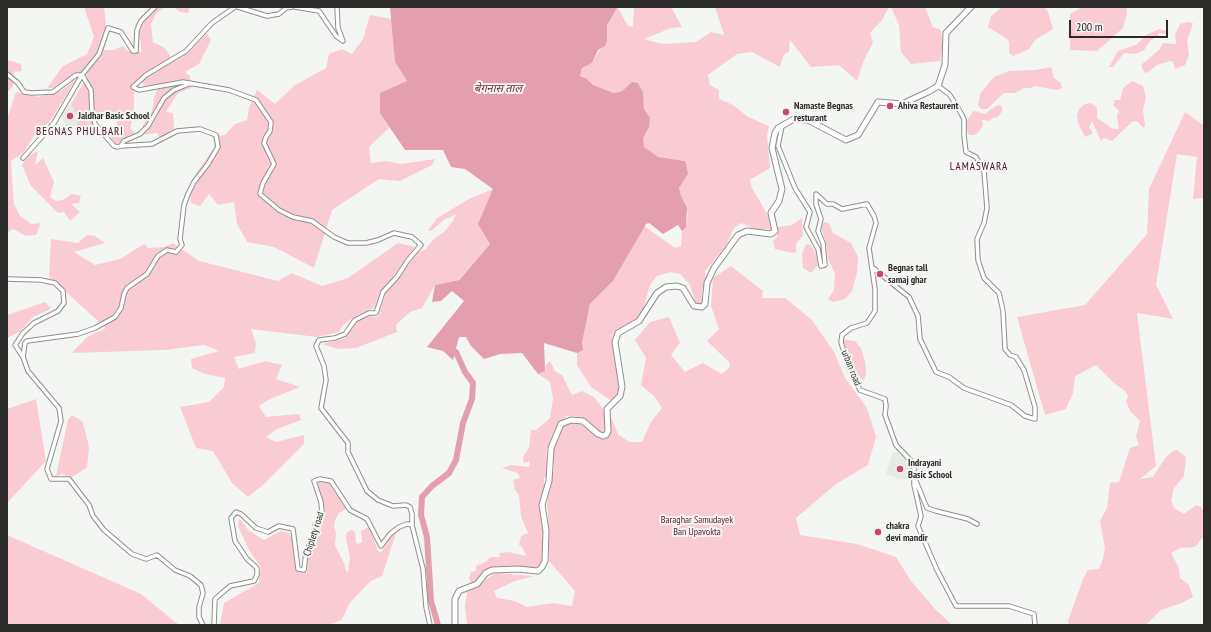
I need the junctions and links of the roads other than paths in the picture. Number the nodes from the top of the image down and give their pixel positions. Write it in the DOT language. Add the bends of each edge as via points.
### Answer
graph roads {
  1 [pos="155,7"];
  2 [pos="236,7"];
  3 [pos="294,7"];
  4 [pos="337,7"];
  5 [pos="971,7"];
  6 [pos="7,74"];
  7 [pos="82,75"];
  8 [pos="192,83"];
  9 [pos="938,86"];
  10 [pos="782,125"];
  11 [pos="122,146"];
  12 [pos="23,158"];
  13 [pos="873,268"];
  14 [pos="7,279"];
  15 [pos="23,357"];
  16 [pos="915,479"];
  17 [pos="978,524"];
  18 [pos="412,525"];
  19 [pos="203,625"];
  20 [pos="214,625"];
  21 [pos="430,625"];
  22 [pos="456,625"];
  23 [pos="1035,625"];
  1 -- 7 [label="street" via="141,21 137,30 136,51 133,51 120,32 108,28 99,54"];
  2 -- 3 [label="street" via="267,16"];
  2 -- 8 [label="street" via="212,24 186,51 146,75 133,87 139,90 183,82"];
  3 -- 4 [label="street" via="319,11 336,36 343,41 338,28"];
  5 -- 9 [label="main road" via="946,32 945,65"];
  6 -- 7 [label="street" via="24,92 32,94 53,92 76,75"];
  7 -- 11 [label="street" via="91,90 95,124 114,146"];
  7 -- 12 [label="street" via="54,123"];
  8 -- 11 [label="street" via="174,90 164,98 148,126 140,134 124,141"];
  8 -- 18 [label="street" via="229,90 256,100 267,115 270,130 264,143 274,164 260,194 279,210 293,217 312,221 348,243 366,243 394,232 412,237 422,245 383,292 376,313 355,320 345,334 319,340 316,346 324,366 326,380 321,408 348,443 348,452 367,492 393,506 410,507"];
  9 -- 10 [label="main road" via="913,101 902,104 878,102 858,136 846,140 808,120 794,119"];
  9 -- 13 [label="street" via="949,94 957,106 964,119 966,152 976,156 984,171 987,208 977,239 978,260 984,278 999,293 1003,311 1005,349 1016,357 1024,370 1035,407 1035,419 1025,416 1011,405 964,388 949,377 936,372 920,339 918,316 910,297"];
  10 -- 13 [label="street, urban road" via="778,146 795,188 810,212 806,227 818,249 820,266 825,265 823,243 818,231 821,219 816,194 827,204 842,209 867,204 876,222 869,248"];
  10 -- 22 [label="main road" via="775,134 772,148 782,189 779,201 771,213 775,231 771,234 747,232 738,235 714,268 707,283 705,304 702,307 694,306 683,288 666,287 657,293 639,321 618,334 615,342 622,387 620,396 607,408 606,435 598,434 583,421 571,420 561,424 551,448 549,481 542,505 546,531 545,561 542,567 538,571 492,570 477,584 459,591 455,599"];
  11 -- 15 [label="street" via="152,144 177,131 200,129 216,135 218,146 194,182 184,205 180,239 182,245 176,252 167,250 158,256 147,274 127,288 121,308 115,317 78,334 27,341"];
  13 -- 16 [label="street, urban road" via="875,311 867,322 851,328 842,335 841,342 848,366 860,390 885,399 888,426 896,446 914,464"];
  14 -- 15 [label="street" via="55,282 63,291 64,303 58,311 34,323 17,339 15,345"];
  15 -- 19 [label="street" via="28,371 59,408 61,421 47,469 50,479 69,479 89,505 92,516 132,554 146,558 157,555 175,570 190,576 201,585 203,593 199,607"];
  16 -- 17 [label="street" via="927,508"];
  16 -- 23 [label="street" via="921,516 918,526 956,606 1009,606 1034,614"];
  18 -- 20 [label="street, Chiplety road" via="399,527 381,546 367,519 350,510 331,481 314,481 322,514 315,525 313,541 306,551 304,570 298,569 293,529 279,526 268,532 256,528 236,512 231,518 235,541 247,559 257,568 257,575 254,581 230,586 216,599"];
  18 -- 21 [label="street" via="423,569"];
}
